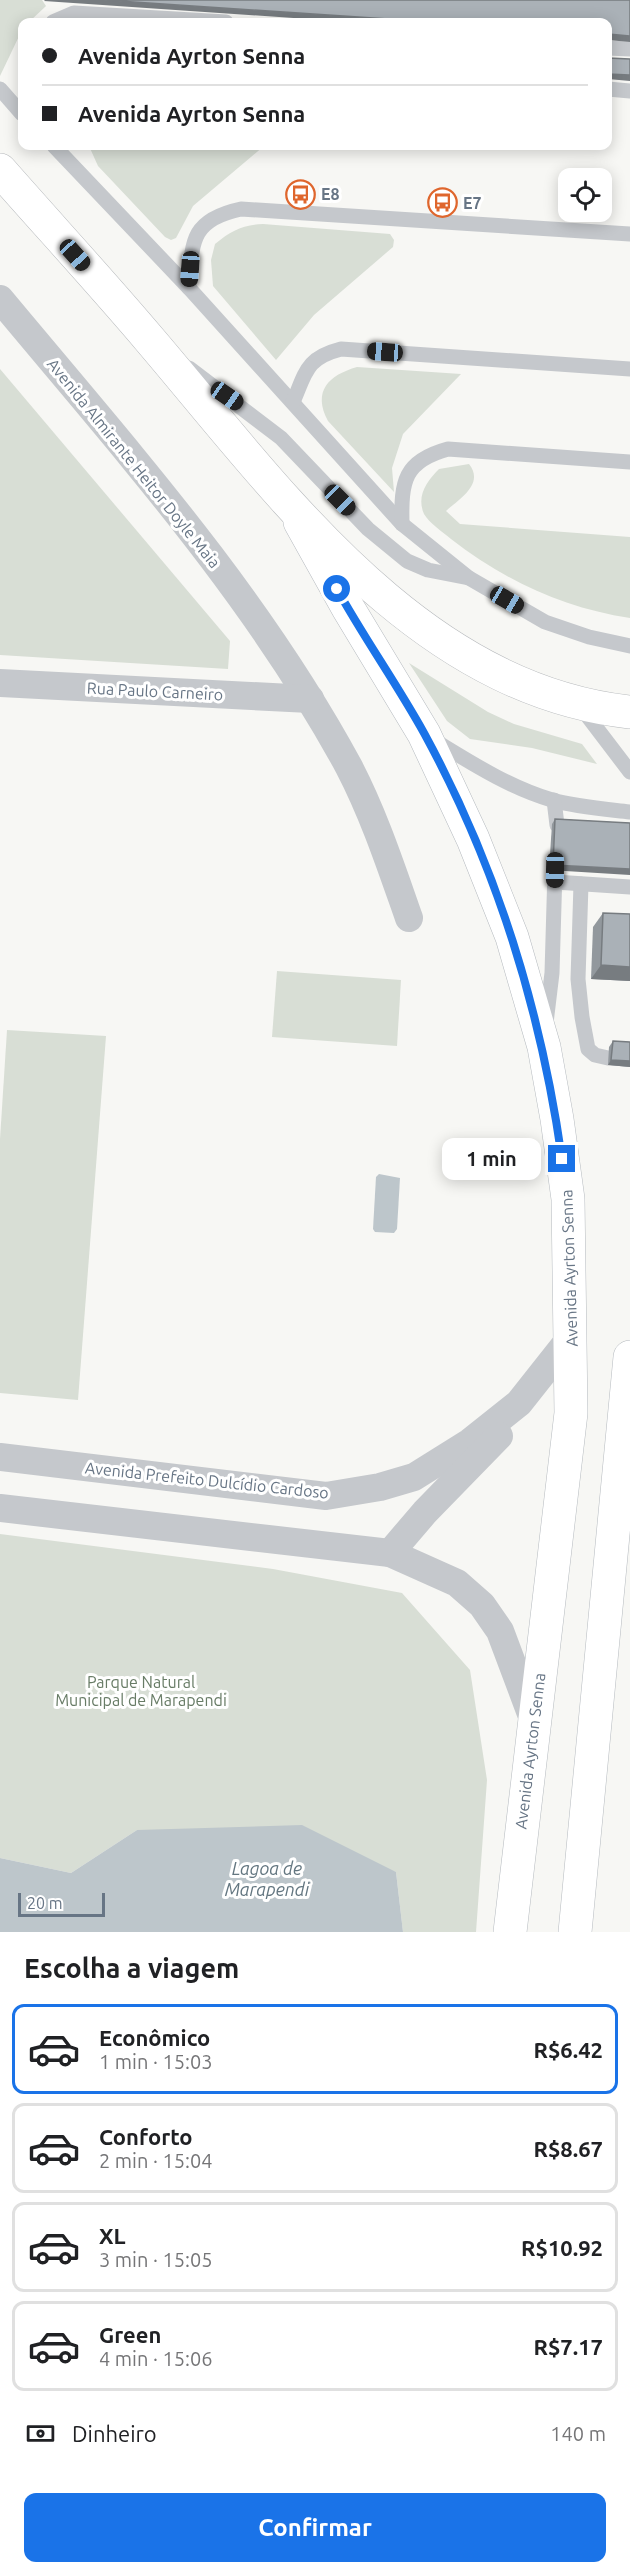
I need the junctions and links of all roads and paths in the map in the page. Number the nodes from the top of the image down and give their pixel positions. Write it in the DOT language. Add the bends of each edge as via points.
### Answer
graph roads {
  1 [pos="62,18"];
  2 [pos="158,18"];
  3 [pos="612,48"];
  4 [pos="630,49"];
  5 [pos="0,88"];
  6 [pos="612,89"];
  7 [pos="630,91"];
  8 [pos="18,109"];
  9 [pos="61,150"];
  10 [pos="0,170"];
  11 [pos="630,234"];
  12 [pos="189,288"];
  13 [pos="0,299"];
  14 [pos="150,340"];
  15 [pos="630,369"];
  16 [pos="293,402"];
  17 [pos="630,462"];
  18 [pos="297,515"];
  19 [pos="402,524"];
  20 [pos="469,578"];
  21 [pos="630,646"];
  22 [pos="0,683"];
  23 [pos="310,699"];
  24 [pos="579,705"];
  25 [pos="630,712"];
  26 [pos="424,734"];
  27 [pos="630,772"];
  28 [pos="554,800"];
  29 [pos="630,812"];
  30 [pos="557,825"];
  31 [pos="580,884"];
  32 [pos="630,887"];
  33 [pos="409,918"];
  34 [pos="544,1047"];
  35 [pos="608,1058"];
  36 [pos="572,1336"];
  37 [pos="630,1357"];
  38 [pos="519,1403"];
  39 [pos="626,1433"];
  40 [pos="0,1457"];
  41 [pos="0,1508"];
  42 [pos="390,1552"];
  43 [pos="533,1719"];
  44 [pos="510,1932"];
  45 [pos="575,1932"];
  1 -- 2 [label="lane" via="74,13"];
  3 -- 4 [label="lane"];
  5 -- 8 [label="lane"];
  6 -- 7 [label="lane"];
  9 -- 12 [label="lane"];
  10 -- 14 [label="main road, Avenida Ayrton Senna"];
  11 -- 12 [label="lane" via="241,209 218,214 201,229 191,250"];
  12 -- 16 [label="lane"];
  13 -- 23 [label="street, Avenida Almirante Heitor Doyle Maia" via="202,541"];
  14 -- 18 [label="main road, Avenida Ayrton Senna"];
  14 -- 20 [label="lane" via="281,438 368,529 407,561 428,570"];
  15 -- 16 [label="lane" via="341,349 321,354 309,365"];
  16 -- 19 [label="lane"];
  17 -- 19 [label="lane" via="448,449 426,455 409,471 401,496"];
  18 -- 24 [label="main road, Avenida Ayrton Senna" via="402,612 444,641 532,688"];
  18 -- 26 [label="main road, Avenida Ayrton Senna"];
  19 -- 20 [label="lane"];
  20 -- 21 [label="lane" via="545,622"];
  22 -- 23 [label="street, Rua Paulo Carneiro"];
  23 -- 33 [label="street, Avenida Almirante Heitor Doyle Maia" via="374,820"];
  24 -- 25 [label="main road, Avenida Ayrton Senna"];
  24 -- 27 [label="lane"];
  26 -- 28 [label="lane" via="481,768"];
  26 -- 34 [label="main road, Avenida Ayrton Senna" via="473,839 512,937"];
  28 -- 29 [label="lane"];
  28 -- 30 [label="lane"];
  31 -- 32 [label="lane"];
  31 -- 34 [label="lane" via="555,876 552,973"];
  31 -- 35 [label="lane" via="578,979 582,1017 588,1049"];
  34 -- 36 [label="main road, Avenida Ayrton Senna" via="568,1199"];
  36 -- 38 [label="street, Avenida Prefeito Dulcídio Cardoso"];
  36 -- 43 [label="main road, Avenida Ayrton Senna" via="571,1413"];
  37 -- 39 [label="main road"];
  38 -- 40 [label="street, Avenida Prefeito Dulcídio Cardoso" via="470,1443 414,1477 326,1496"];
  38 -- 42 [label="street" via="495,1443"];
  39 -- 45 [label="main road"];
  41 -- 42 [label="street"];
  42 -- 43 [label="street" via="457,1583 482,1605 500,1631"];
  43 -- 44 [label="main road, Avenida Ayrton Senna"];
}
